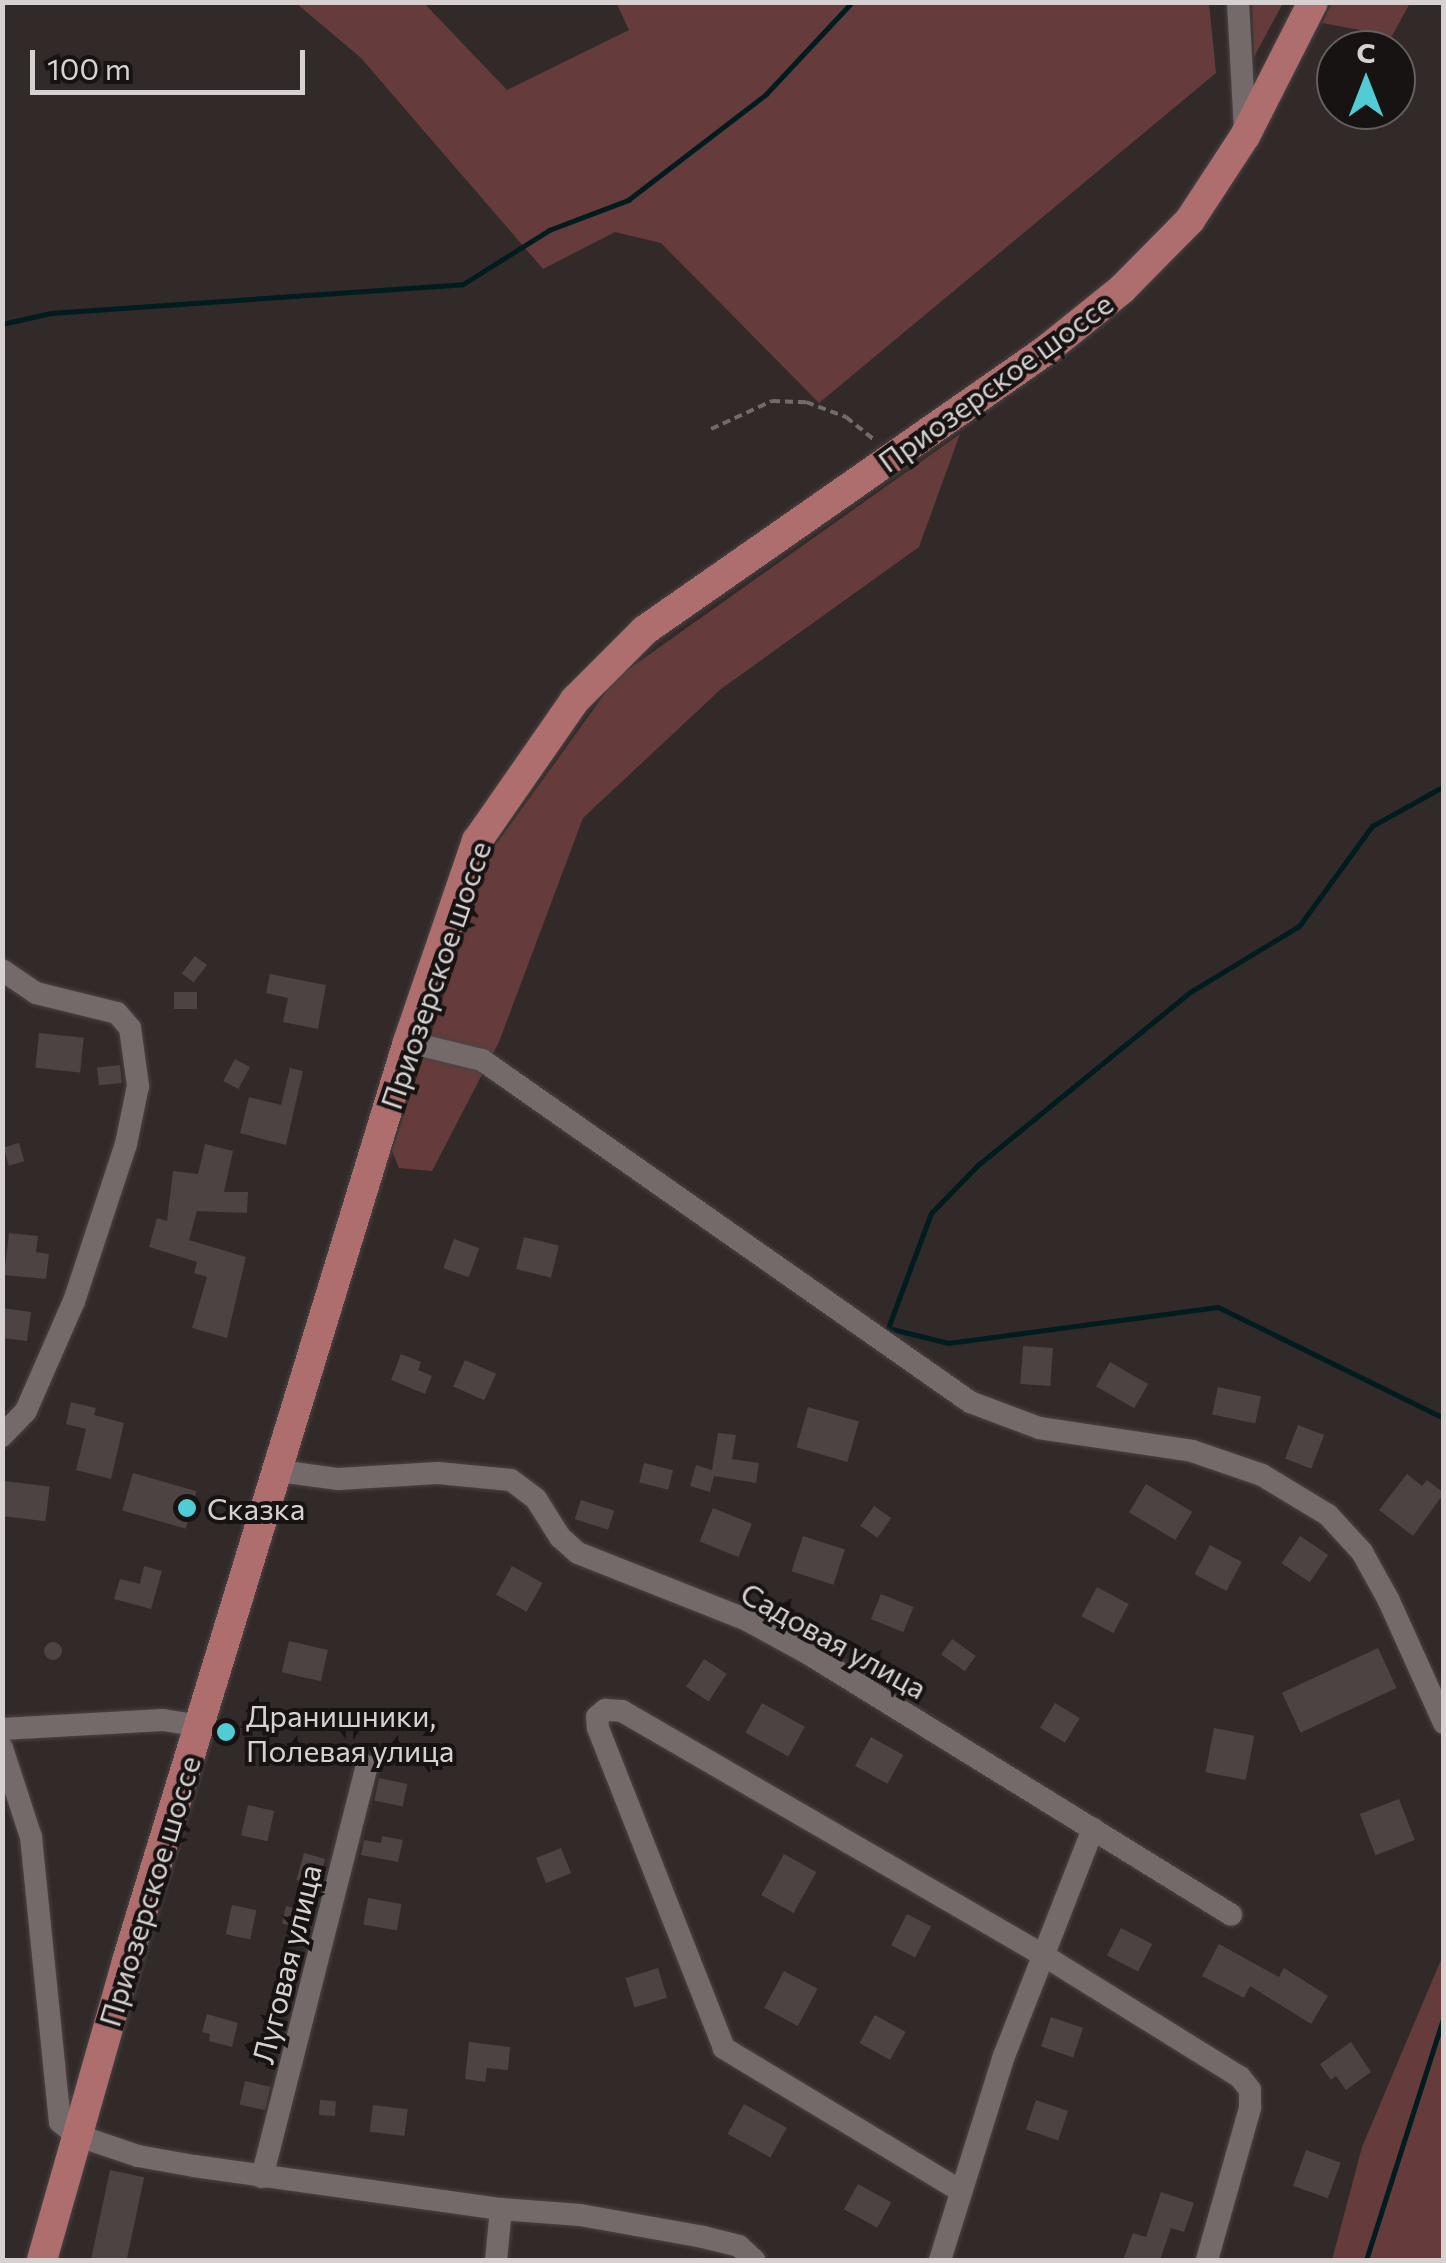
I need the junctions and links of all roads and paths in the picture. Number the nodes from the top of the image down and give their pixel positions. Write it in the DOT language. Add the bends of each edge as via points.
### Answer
graph roads {
  1 [pos="1238,2"];
  2 [pos="1313,2"];
  3 [pos="1245,136"];
  4 [pos="711,429"];
  5 [pos="891,459"];
  6 [pos="2,970"];
  7 [pos="408,1042"];
  8 [pos="2,1436"];
  9 [pos="279,1470"];
  10 [pos="1444,1723"];
  11 [pos="200,1726"];
  12 [pos="2,1730"];
  13 [pos="2,1748"];
  14 [pos="367,1766"];
  15 [pos="1094,1829"];
  16 [pos="1231,1916"];
  17 [pos="1044,1955"];
  18 [pos="76,2135"];
  19 [pos="262,2177"];
  20 [pos="959,2190"];
  21 [pos="501,2210"];
  22 [pos="42,2260"];
  23 [pos="496,2260"];
  24 [pos="754,2260"];
  25 [pos="940,2260"];
  26 [pos="1207,2260"];
  1 -- 3 [label="street"];
  2 -- 3 [label="main road, Приозерское шоссе"];
  3 -- 5 [label="main road, Приозерское шоссе" via="1190,220 1122,289"];
  4 -- 5 [label="path" via="772,401 806,402 846,417"];
  5 -- 7 [label="main road, Приозерское шоссе" via="645,630 575,700 477,841"];
  6 -- 8 [label="street" via="36,994 118,1012 130,1028 138,1086 126,1144 74,1301 26,1411"];
  7 -- 9 [label="main road, Приозерское шоссе"];
  7 -- 10 [label="street" via="482,1060 970,1402 1038,1428 1192,1451 1262,1474 1328,1516 1362,1552"];
  9 -- 11 [label="main road, Приозерское шоссе"];
  9 -- 15 [label="street, Садовая улица" via="338,1479 438,1473 512,1480 536,1499 578,1553 746,1620"];
  11 -- 12 [label="street" via="164,1720"];
  11 -- 18 [label="main road, Приозерское шоссе"];
  13 -- 18 [label="street" via="31,1837 60,2122"];
  14 -- 19 [label="street, Луговая улица"];
  15 -- 16 [label="street, Садовая улица"];
  15 -- 17 [label="street"];
  17 -- 20 [label="street"];
  17 -- 20 [label="street" via="622,1712 605,1710 596,1717 724,2048"];
  17 -- 26 [label="street" via="1240,2077 1250,2090"];
  18 -- 19 [label="street" via="138,2156"];
  18 -- 22 [label="main road, Приозерское шоссе"];
  19 -- 21 [label="street"];
  20 -- 25 [label="street"];
  21 -- 23 [label="street"];
  21 -- 24 [label="street" via="580,2215 703,2237 739,2246"];
}
